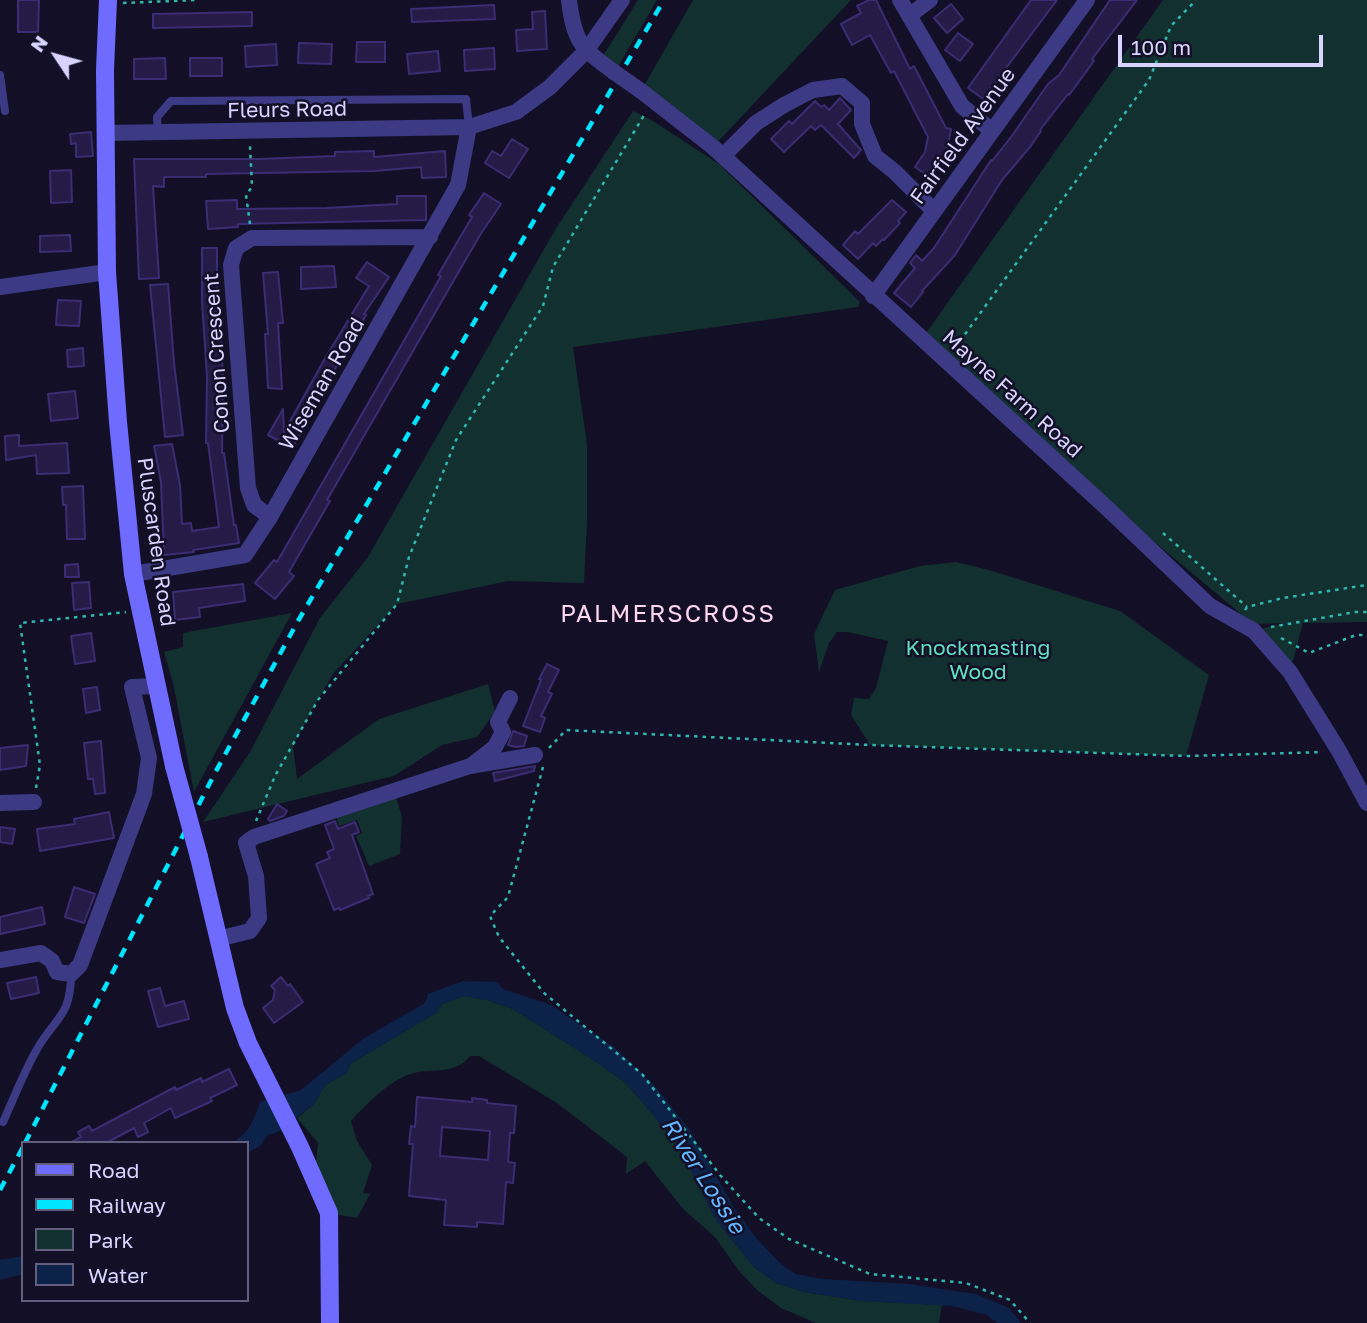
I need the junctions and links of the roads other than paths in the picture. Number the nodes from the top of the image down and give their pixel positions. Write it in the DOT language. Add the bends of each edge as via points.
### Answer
graph roads {
  1 [pos="569,0"];
  2 [pos="622,0"];
  3 [pos="900,0"];
  4 [pos="930,0"];
  5 [pos="1087,0"];
  6 [pos="107,2"];
  7 [pos="909,16"];
  8 [pos="586,51"];
  9 [pos="0,75"];
  10 [pos="5,111"];
  11 [pos="469,127"];
  12 [pos="992,131"];
  13 [pos="106,133"];
  14 [pos="158,134"];
  15 [pos="723,156"];
  16 [pos="934,211"];
  17 [pos="430,237"];
  18 [pos="107,272"];
  19 [pos="0,287"];
  20 [pos="873,296"];
  21 [pos="270,517"];
  22 [pos="133,574"];
  23 [pos="155,686"];
  24 [pos="510,698"];
  25 [pos="535,755"];
  26 [pos="470,766"];
  27 [pos="34,802"];
  28 [pos="0,803"];
  29 [pos="1367,803"];
  30 [pos="218,939"];
  31 [pos="0,960"];
  32 [pos="71,974"];
  33 [pos="3,1122"];
  34 [pos="330,1323"];
  1 -- 8 [label="street" via="573,30"];
  2 -- 8 [label="street, Fleurs Road"];
  3 -- 7 [label="street"];
  4 -- 7 [label="street"];
  5 -- 12 [label="street, Fairfield Avenue"];
  6 -- 13 [label="main road, Pluscarden Road"];
  7 -- 12 [label="street" via="962,106"];
  8 -- 11 [label="street, Fleurs Road" via="550,88 516,112"];
  8 -- 15 [label="street, Mayne Farm Road, bridge"];
  9 -- 10 [label="lane"];
  11 -- 14 [label="street, Fleurs Road"];
  11 -- 14 [label="lane" via="466,99 171,101 157,117"];
  11 -- 17 [label="street, Wiseman Road" via="458,185"];
  12 -- 16 [label="street, Fairfield Avenue"];
  13 -- 14 [label="street, Fleurs Road"];
  13 -- 18 [label="main road, Pluscarden Road"];
  15 -- 16 [label="street" via="755,123 784,105 813,90 842,86 862,103 862,124 875,156"];
  15 -- 20 [label="street, Mayne Farm Road"];
  16 -- 20 [label="street, Fairfield Avenue"];
  17 -- 21 [label="street, Wiseman Road"];
  17 -- 21 [label="street, Conon Crescent" via="252,238 236,248 231,265 248,488 254,505"];
  18 -- 19 [label="street"];
  18 -- 22 [label="main road, Pluscarden Road"];
  20 -- 29 [label="street, Mayne Farm Road" via="1210,606 1254,631 1290,672"];
  21 -- 22 [label="street, Wiseman Road" via="244,555"];
  22 -- 23 [label="main road, Pluscarden Road"];
  23 -- 30 [label="main road, Pluscarden Road, bridge"];
  23 -- 32 [label="street" via="132,687 149,758 144,794 91,939"];
  24 -- 26 [label="street" via="498,722 503,732 495,747"];
  25 -- 26 [label="street"];
  26 -- 30 [label="street" via="254,837 246,843 256,876 259,918 250,931"];
  27 -- 28 [label="street"];
  30 -- 34 [label="main road, Pluscarden Road" via="235,1007 262,1074 329,1213"];
  31 -- 32 [label="street" via="41,953 57,972"];
  32 -- 33 [label="lane" via="67,1008 35,1052"];
}
